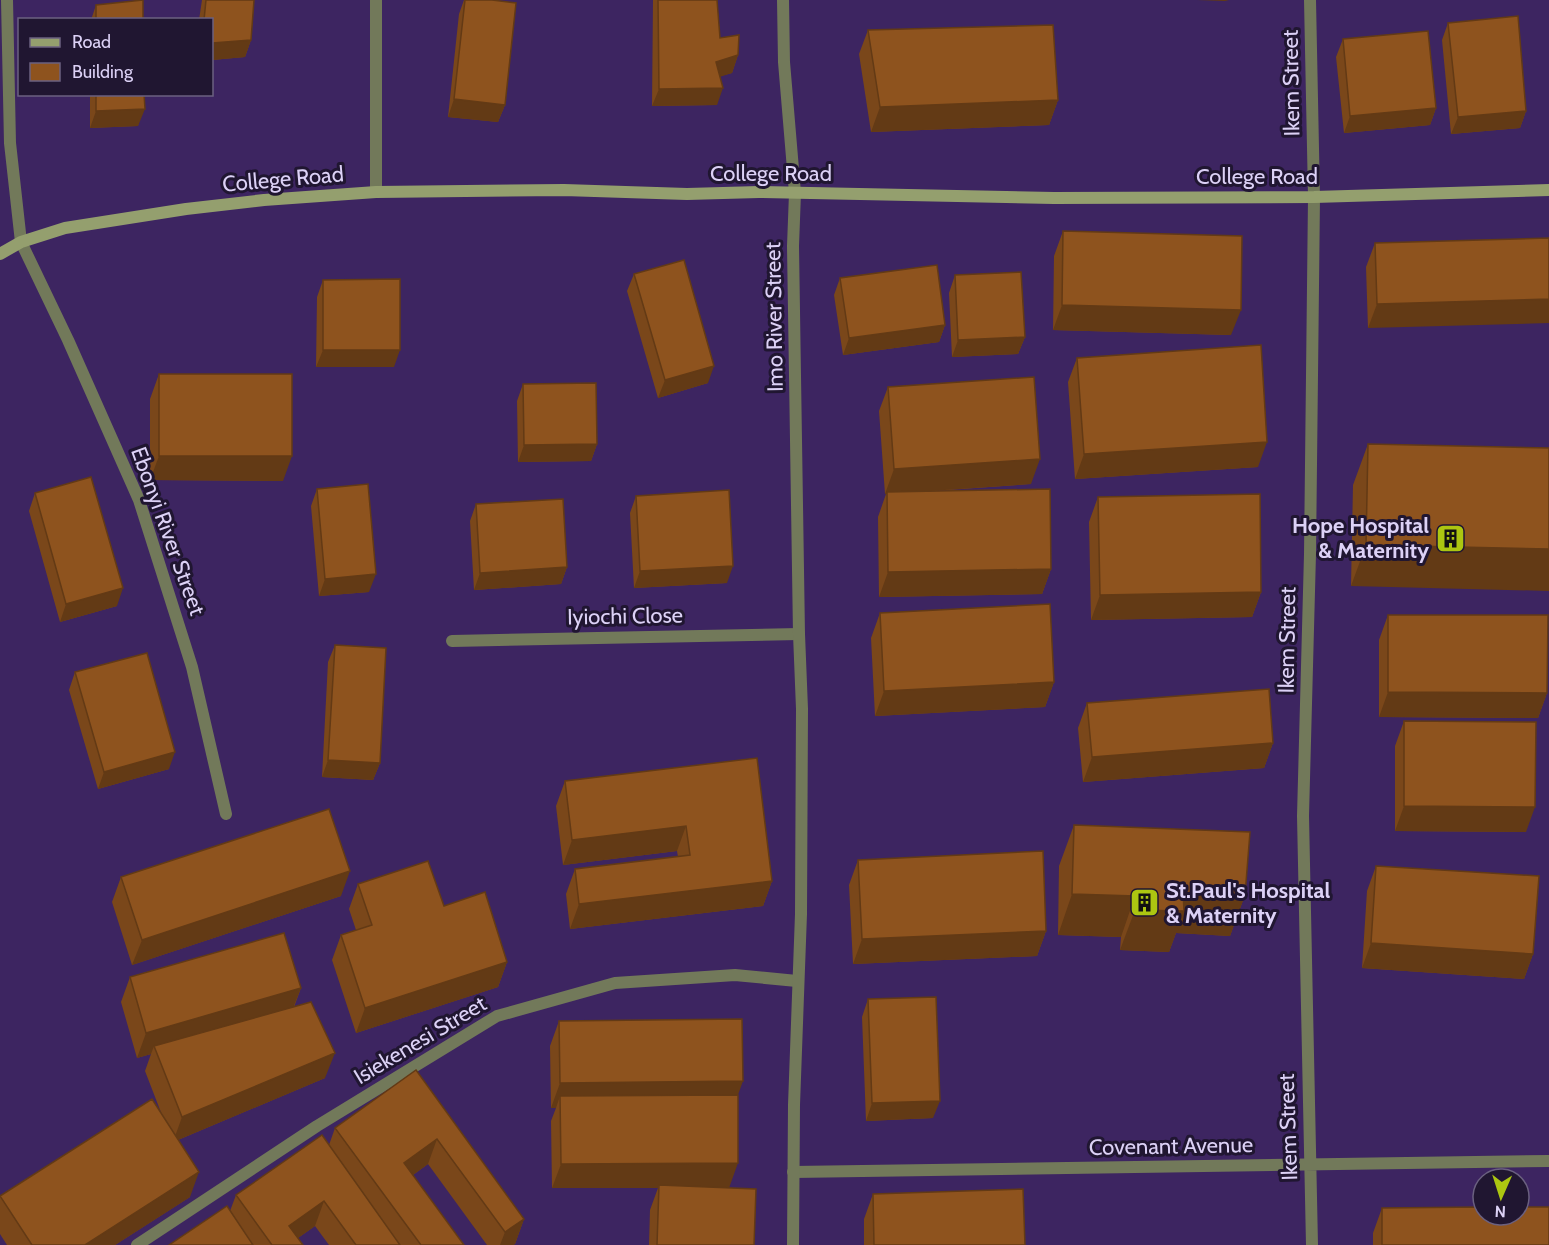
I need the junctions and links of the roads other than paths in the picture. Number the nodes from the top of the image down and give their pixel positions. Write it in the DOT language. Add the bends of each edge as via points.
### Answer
graph roads {
  1 [pos="7,0"];
  2 [pos="376,0"];
  3 [pos="783,0"];
  4 [pos="1310,0"];
  5 [pos="3,29"];
  6 [pos="1549,190"];
  7 [pos="376,192"];
  8 [pos="795,193"];
  9 [pos="1314,197"];
  10 [pos="21,242"];
  11 [pos="0,254"];
  12 [pos="799,634"];
  13 [pos="452,641"];
  14 [pos="226,814"];
  15 [pos="798,981"];
  16 [pos="1549,1161"];
  17 [pos="1311,1165"];
  18 [pos="793,1172"];
  19 [pos="137,1245"];
  20 [pos="793,1245"];
  21 [pos="1312,1245"];
  1 -- 5 [label="street, Ebonyi River Street"];
  2 -- 7 [label="street"];
  3 -- 8 [label="street, Imo River Street"];
  4 -- 9 [label="street, Ikem Street"];
  5 -- 10 [label="street, Ebonyi River Street"];
  6 -- 9 [label="main road, College Road"];
  7 -- 8 [label="main road, College Road"];
  7 -- 10 [label="main road, College Road" via="186,209 65,228"];
  8 -- 9 [label="main road, College Road" via="1054,198"];
  8 -- 12 [label="street, Imo River Street"];
  9 -- 17 [label="street, Ikem Street" via="1303,816"];
  10 -- 11 [label="main road, College Road"];
  10 -- 14 [label="street, Ebonyi River Street" via="139,500 192,667"];
  12 -- 13 [label="street, Iyiochi Close"];
  12 -- 15 [label="street, Imo River Street" via="802,709"];
  15 -- 18 [label="street, Imo River Street"];
  15 -- 19 [label="street, Isiekenesi Street" via="735,975 615,983 497,1016 317,1126"];
  16 -- 17 [label="street, Covenant Avenue"];
  17 -- 18 [label="street, Covenant Avenue"];
  17 -- 21 [label="street, Ikem Street"];
  18 -- 20 [label="street, Imo River Street"];
}
